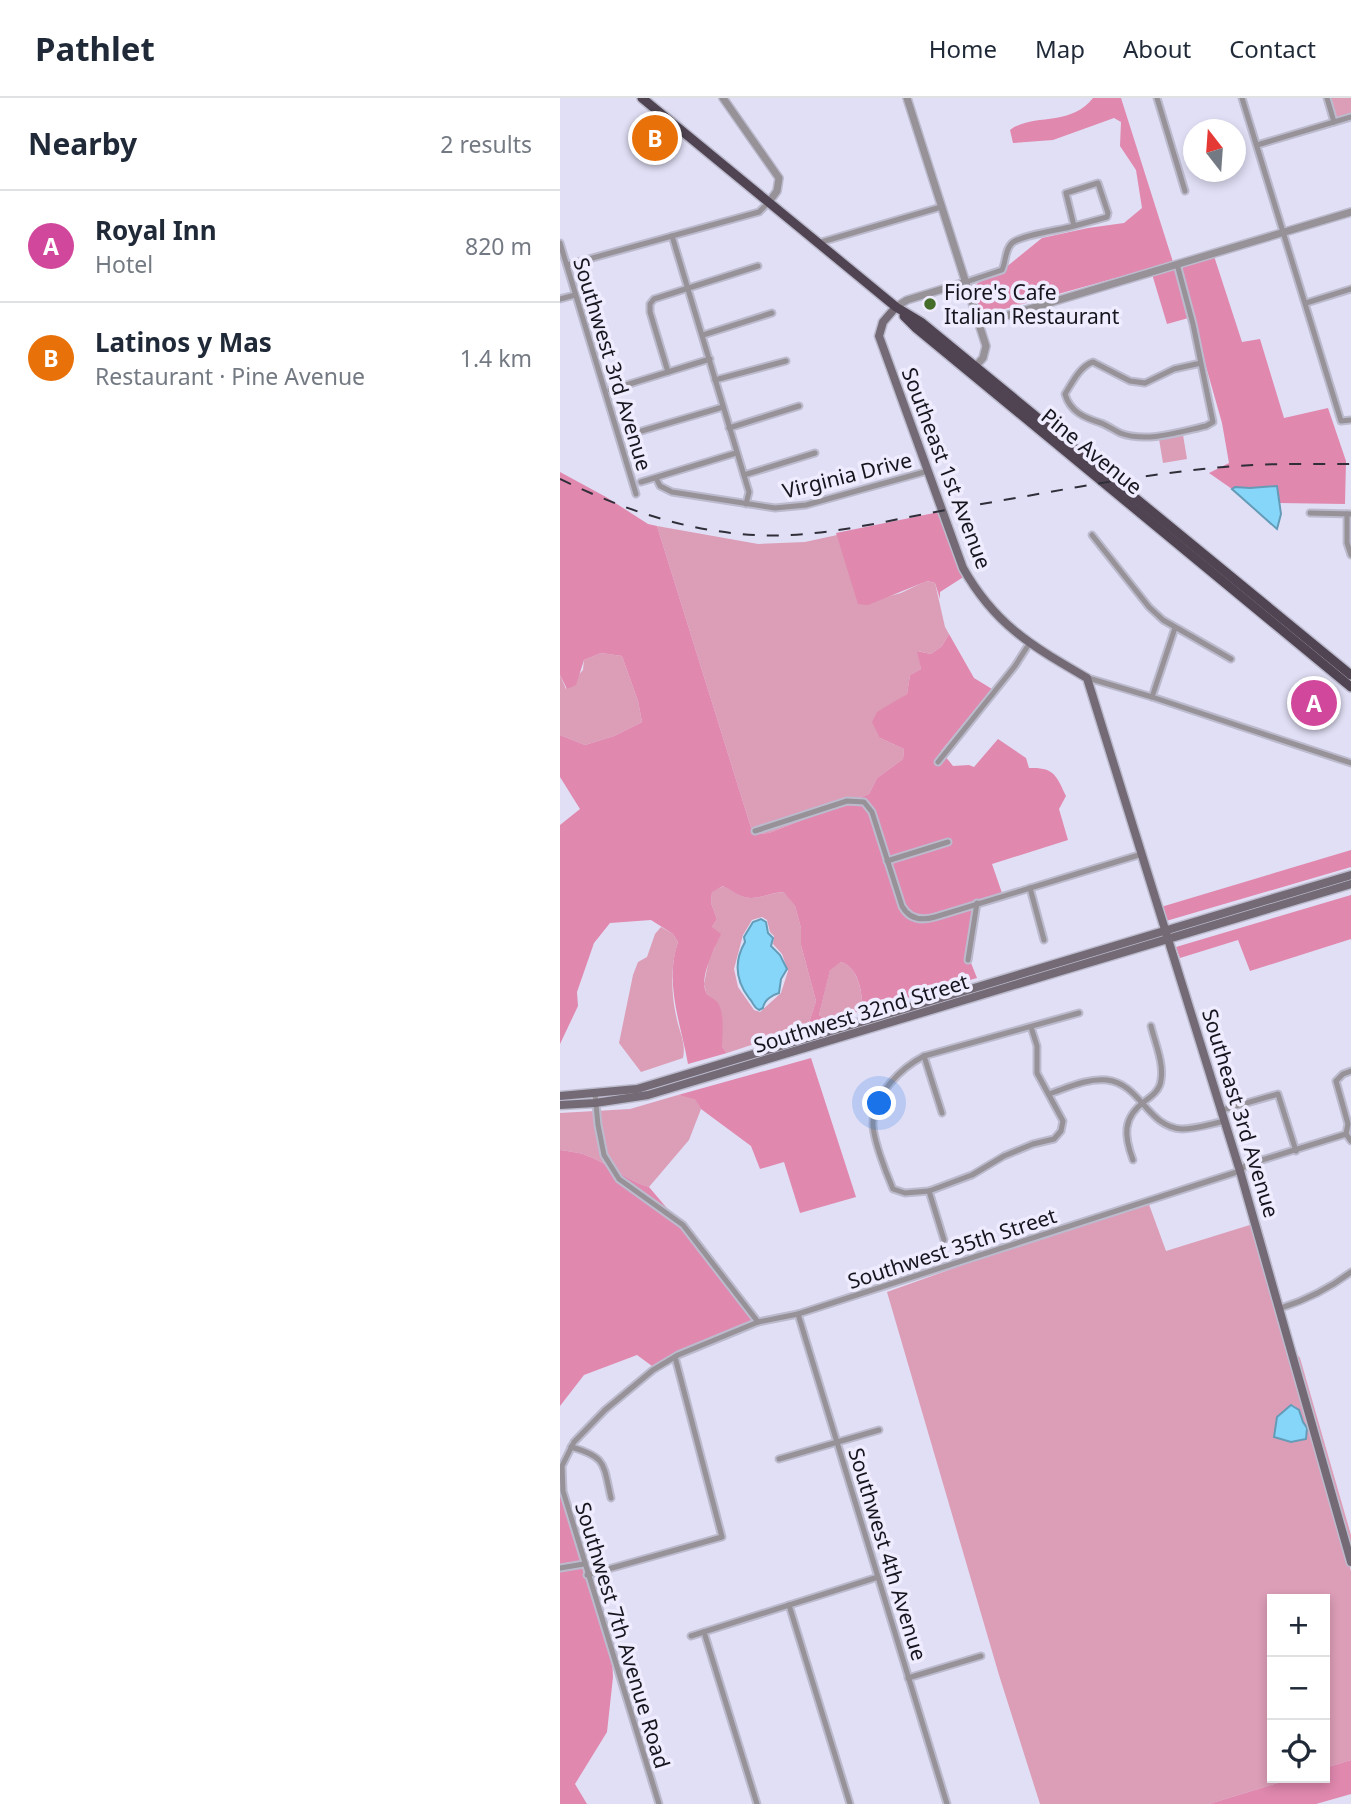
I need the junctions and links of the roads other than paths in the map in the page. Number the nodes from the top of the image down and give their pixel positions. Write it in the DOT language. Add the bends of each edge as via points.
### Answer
graph roads {
  1 [pos="642,98"];
  2 [pos="723,98"];
  3 [pos="907,98"];
  4 [pos="1157,98"];
  5 [pos="1242,98"];
  6 [pos="1327,98"];
  7 [pos="1351,117"];
  8 [pos="1334,122"];
  9 [pos="1257,145"];
  10 [pos="1185,191"];
  11 [pos="769,202"];
  12 [pos="941,207"];
  13 [pos="1351,212"];
  14 [pos="1074,226"];
  15 [pos="1284,232"];
  16 [pos="672,236"];
  17 [pos="560,243"];
  18 [pos="818,243"];
  19 [pos="1177,264"];
  20 [pos="567,265"];
  21 [pos="758,267"];
  22 [pos="967,282"];
  23 [pos="688,288"];
  24 [pos="1351,289"];
  25 [pos="575,295"];
  26 [pos="560,299"];
  27 [pos="1306,303"];
  28 [pos="896,307"];
  29 [pos="772,313"];
  30 [pos="979,324"];
  31 [pos="703,335"];
  32 [pos="710,359"];
  33 [pos="786,361"];
  34 [pos="1201,363"];
  35 [pos="973,370"];
  36 [pos="668,372"];
  37 [pos="715,380"];
  38 [pos="610,390"];
  39 [pos="723,407"];
  40 [pos="799,407"];
  41 [pos="1351,420"];
  42 [pos="729,428"];
  43 [pos="628,435"];
  44 [pos="736,453"];
  45 [pos="815,453"];
  46 [pos="928,471"];
  47 [pos="744,475"];
  48 [pos="656,478"];
  49 [pos="641,482"];
  50 [pos="636,494"];
  51 [pos="746,504"];
  52 [pos="1310,513"];
  53 [pos="1349,514"];
  54 [pos="1092,535"];
  55 [pos="1351,555"];
  56 [pos="1271,616"];
  57 [pos="1175,628"];
  58 [pos="1029,644"];
  59 [pos="1231,659"];
  60 [pos="1351,675"];
  61 [pos="1087,678"];
  62 [pos="1351,687"];
  63 [pos="1152,697"];
  64 [pos="938,762"];
  65 [pos="1351,763"];
  66 [pos="754,831"];
  67 [pos="948,842"];
  68 [pos="1142,854"];
  69 [pos="887,860"];
  70 [pos="1351,875"];
  71 [pos="1351,884"];
  72 [pos="1030,888"];
  73 [pos="977,903"];
  74 [pos="1167,935"];
  75 [pos="1044,940"];
  76 [pos="968,960"];
  77 [pos="1079,1013"];
  78 [pos="1150,1026"];
  79 [pos="1031,1027"];
  80 [pos="924,1056"];
  81 [pos="1351,1071"];
  82 [pos="1049,1094"];
  83 [pos="560,1096"];
  84 [pos="595,1099"];
  85 [pos="1142,1102"];
  86 [pos="560,1105"];
  87 [pos="1222,1110"];
  88 [pos="942,1113"];
  89 [pos="1225,1121"];
  90 [pos="1346,1134"];
  91 [pos="1351,1141"];
  92 [pos="1296,1151"];
  93 [pos="1133,1160"];
  94 [pos="1240,1171"];
  95 [pos="929,1191"];
  96 [pos="944,1240"];
  97 [pos="1351,1272"];
  98 [pos="1281,1308"];
  99 [pos="798,1314"];
  100 [pos="758,1322"];
  101 [pos="675,1357"];
  102 [pos="879,1430"];
  103 [pos="837,1442"];
  104 [pos="571,1447"];
  105 [pos="779,1459"];
  106 [pos="611,1498"];
  107 [pos="1351,1562"];
  108 [pos="584,1564"];
  109 [pos="560,1568"];
  110 [pos="587,1575"];
  111 [pos="878,1577"];
  112 [pos="789,1605"];
  113 [pos="704,1632"];
  114 [pos="691,1636"];
  115 [pos="981,1656"];
  116 [pos="908,1678"];
  117 [pos="659,1804"];
  118 [pos="757,1804"];
  119 [pos="850,1804"];
  120 [pos="947,1804"];
  1 -- 11 [label="highway, Pine Avenue"];
  2 -- 11 [label="street" via="779,178"];
  3 -- 12 [label="street"];
  4 -- 10 [label="street"];
  5 -- 9 [label="street"];
  6 -- 8 [label="street"];
  7 -- 8 [label="street"];
  8 -- 9 [label="street"];
  9 -- 15 [label="street"];
  11 -- 16 [label="street" via="759,212"];
  11 -- 18 [label="highway, Pine Avenue"];
  12 -- 18 [label="street"];
  12 -- 22 [label="street"];
  13 -- 15 [label="street"];
  14 -- 14 [label="street" via="1066,193 1098,183 1108,215"];
  14 -- 22 [label="street" via="1012,242 1002,270"];
  15 -- 19 [label="street"];
  15 -- 27 [label="street"];
  16 -- 20 [label="street"];
  16 -- 23 [label="street"];
  17 -- 20 [label="street, Southwest 3rd Avenue"];
  18 -- 28 [label="highway, Pine Avenue"];
  19 -- 30 [label="street"];
  19 -- 34 [label="street"];
  20 -- 25 [label="street, Southwest 3rd Avenue"];
  21 -- 23 [label="street"];
  22 -- 28 [label="street"];
  22 -- 30 [label="street"];
  23 -- 31 [label="street"];
  23 -- 36 [label="street" via="650,304"];
  24 -- 27 [label="street"];
  25 -- 26 [label="street"];
  25 -- 50 [label="street, Southwest 3rd Avenue"];
  27 -- 41 [label="street" via="1341,421"];
  28 -- 35 [label="highway, Pine Avenue" via="916,328"];
  28 -- 46 [label="main road, Southeast 1st Avenue" via="883,322 879,336"];
  29 -- 31 [label="street"];
  30 -- 35 [label="street" via="986,346"];
  31 -- 32 [label="street"];
  32 -- 36 [label="street"];
  32 -- 37 [label="street"];
  33 -- 37 [label="street"];
  34 -- 34 [label="street" via="1213,422 1206,426 1154,436 1122,434 1091,422 1068,404 1065,394 1081,370 1093,362 1130,381 1145,383"];
  35 -- 56 [label="highway, Pine Avenue"];
  36 -- 38 [label="street"];
  37 -- 39 [label="street"];
  39 -- 42 [label="street"];
  39 -- 43 [label="street"];
  40 -- 42 [label="street"];
  42 -- 44 [label="street"];
  44 -- 47 [label="street"];
  44 -- 48 [label="street"];
  45 -- 47 [label="street"];
  46 -- 51 [label="street, Virginia Drive" via="806,505 775,508"];
  46 -- 58 [label="main road, Southeast 1st Avenue" via="958,557 974,588"];
  47 -- 51 [label="street" via="749,492"];
  48 -- 49 [label="street"];
  48 -- 51 [label="street, Virginia Drive" via="665,491"];
  52 -- 53 [label="street"];
  53 -- 55 [label="street"];
  54 -- 57 [label="street" via="1149,607"];
  56 -- 60 [label="highway"];
  56 -- 62 [label="highway"];
  57 -- 59 [label="street"];
  57 -- 63 [label="street"];
  58 -- 61 [label="main road, Southeast 1st Avenue"];
  58 -- 64 [label="street"];
  61 -- 63 [label="street"];
  61 -- 68 [label="main road, Southeast 3rd Avenue"];
  63 -- 65 [label="street"];
  66 -- 69 [label="street" via="859,800 872,812"];
  67 -- 69 [label="street"];
  68 -- 72 [label="street"];
  68 -- 74 [label="main road, Southeast 3rd Avenue"];
  69 -- 73 [label="street" via="902,906 910,916 928,919"];
  70 -- 74 [label="main road"];
  71 -- 74 [label="main road"];
  72 -- 73 [label="street"];
  72 -- 75 [label="street"];
  73 -- 76 [label="street"];
  74 -- 84 [label="main road, Southwest 32nd Street" via="648,1095"];
  74 -- 87 [label="main road, Southeast 3rd Avenue"];
  77 -- 79 [label="street"];
  78 -- 85 [label="street" via="1161,1083 1154,1095"];
  79 -- 80 [label="street"];
  79 -- 82 [label="street" via="1037,1073"];
  80 -- 88 [label="street"];
  80 -- 95 [label="street" via="908,1064 878,1098 873,1123 893,1189"];
  81 -- 90 [label="street" via="1336,1081 1348,1124"];
  82 -- 85 [label="street" via="1107,1080 1133,1091"];
  82 -- 95 [label="street" via="1063,1121 1054,1139 1032,1144"];
  83 -- 84 [label="main road, Southwest 32nd Street"];
  84 -- 86 [label="main road, Southwest 32nd Street"];
  84 -- 100 [label="street" via="604,1155 619,1179 683,1225"];
  85 -- 89 [label="street" via="1154,1118 1172,1127"];
  85 -- 93 [label="street" via="1129,1117 1125,1131"];
  87 -- 89 [label="main road, Southeast 3rd Avenue"];
  87 -- 92 [label="street" via="1279,1094"];
  89 -- 94 [label="main road, Southeast 3rd Avenue"];
  90 -- 91 [label="street"];
  90 -- 92 [label="street, Southwest 35th Street"];
  92 -- 94 [label="street, Southwest 35th Street" via="1246,1165"];
  94 -- 98 [label="main road, Southeast 3rd Avenue"];
  94 -- 99 [label="street, Southwest 35th Street"];
  95 -- 96 [label="street"];
  97 -- 98 [label="street"];
  98 -- 107 [label="main road, Southeast 3rd Avenue"];
  99 -- 100 [label="street, Southwest 35th Street"];
  99 -- 103 [label="street, Southwest 4th Avenue"];
  100 -- 101 [label="street, Southwest 35th Street"];
  101 -- 104 [label="street, Southwest 7th Avenue Road" via="605,1410"];
  101 -- 110 [label="street" via="722,1536"];
  102 -- 103 [label="street"];
  103 -- 105 [label="street"];
  103 -- 111 [label="street, Southwest 4th Avenue"];
  104 -- 106 [label="street" via="602,1462"];
  104 -- 108 [label="street, Southwest 7th Avenue Road" via="562,1466 563,1491"];
  108 -- 109 [label="street"];
  108 -- 110 [label="street, Southwest 7th Avenue Road"];
  110 -- 117 [label="street, Southwest 7th Avenue Road"];
  111 -- 112 [label="street"];
  111 -- 116 [label="street, Southwest 4th Avenue"];
  112 -- 113 [label="street"];
  112 -- 119 [label="street"];
  113 -- 114 [label="street"];
  113 -- 118 [label="street"];
  115 -- 116 [label="street"];
  116 -- 120 [label="street, Southwest 4th Avenue"];
}
